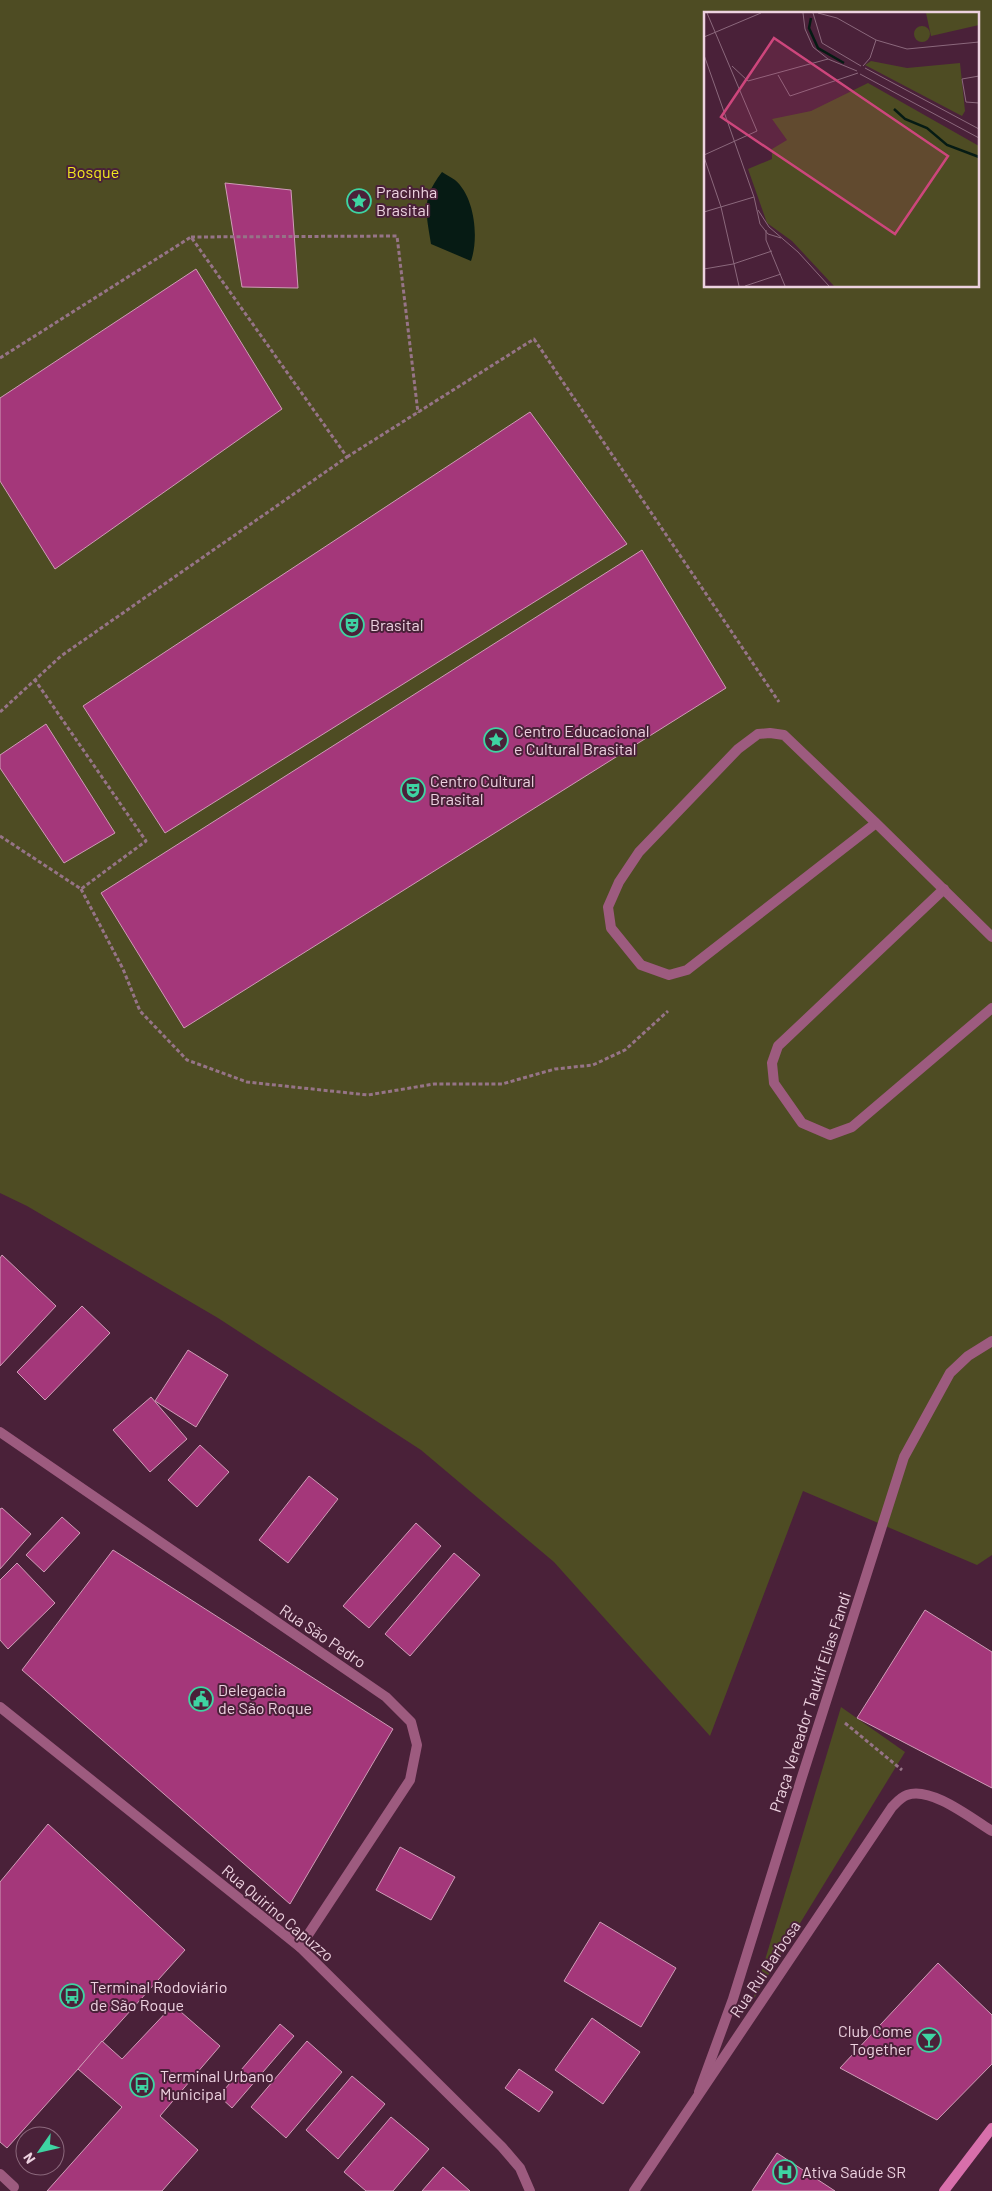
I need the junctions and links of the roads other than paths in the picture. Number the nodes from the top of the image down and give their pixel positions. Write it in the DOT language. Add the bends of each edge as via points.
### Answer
graph roads {
  1 [pos="876,823"];
  2 [pos="944,889"];
  3 [pos="992,937"];
  4 [pos="992,1008"];
  5 [pos="992,1341"];
  6 [pos="0,1432"];
  7 [pos="0,1707"];
  8 [pos="992,1831"];
  9 [pos="300,1947"];
  10 [pos="696,2097"];
  11 [pos="992,2128"];
  12 [pos="0,2174"];
  13 [pos="14,2187"];
  14 [pos="530,2191"];
  15 [pos="634,2191"];
  16 [pos="944,2191"];
  1 -- 1 [label="street" via="784,735 758,734 738,749 639,852 608,906 611,928 640,965 669,975 687,970"];
  1 -- 2 [label="street"];
  2 -- 3 [label="street"];
  2 -- 4 [label="street" via="778,1046 772,1063 774,1083 802,1123 830,1135 852,1128"];
  5 -- 10 [label="street, Praça Vereador Taukif Elias Fandi" via="968,1356 950,1373 904,1457 733,1999"];
  6 -- 9 [label="street, Rua São Pedro" via="386,1697 411,1722 417,1745 410,1780"];
  7 -- 9 [label="street, Rua Quirino Capuzzo"];
  8 -- 10 [label="street, Rua Rui Barbosa" via="938,1798 923,1793 900,1798"];
  9 -- 14 [label="street, Rua Quirino Capuzzo" via="502,2146 520,2168"];
  10 -- 15 [label="street, Rua Rui Barbosa"];
  11 -- 16 [label="main road"];
  12 -- 13 [label="street"];
}
